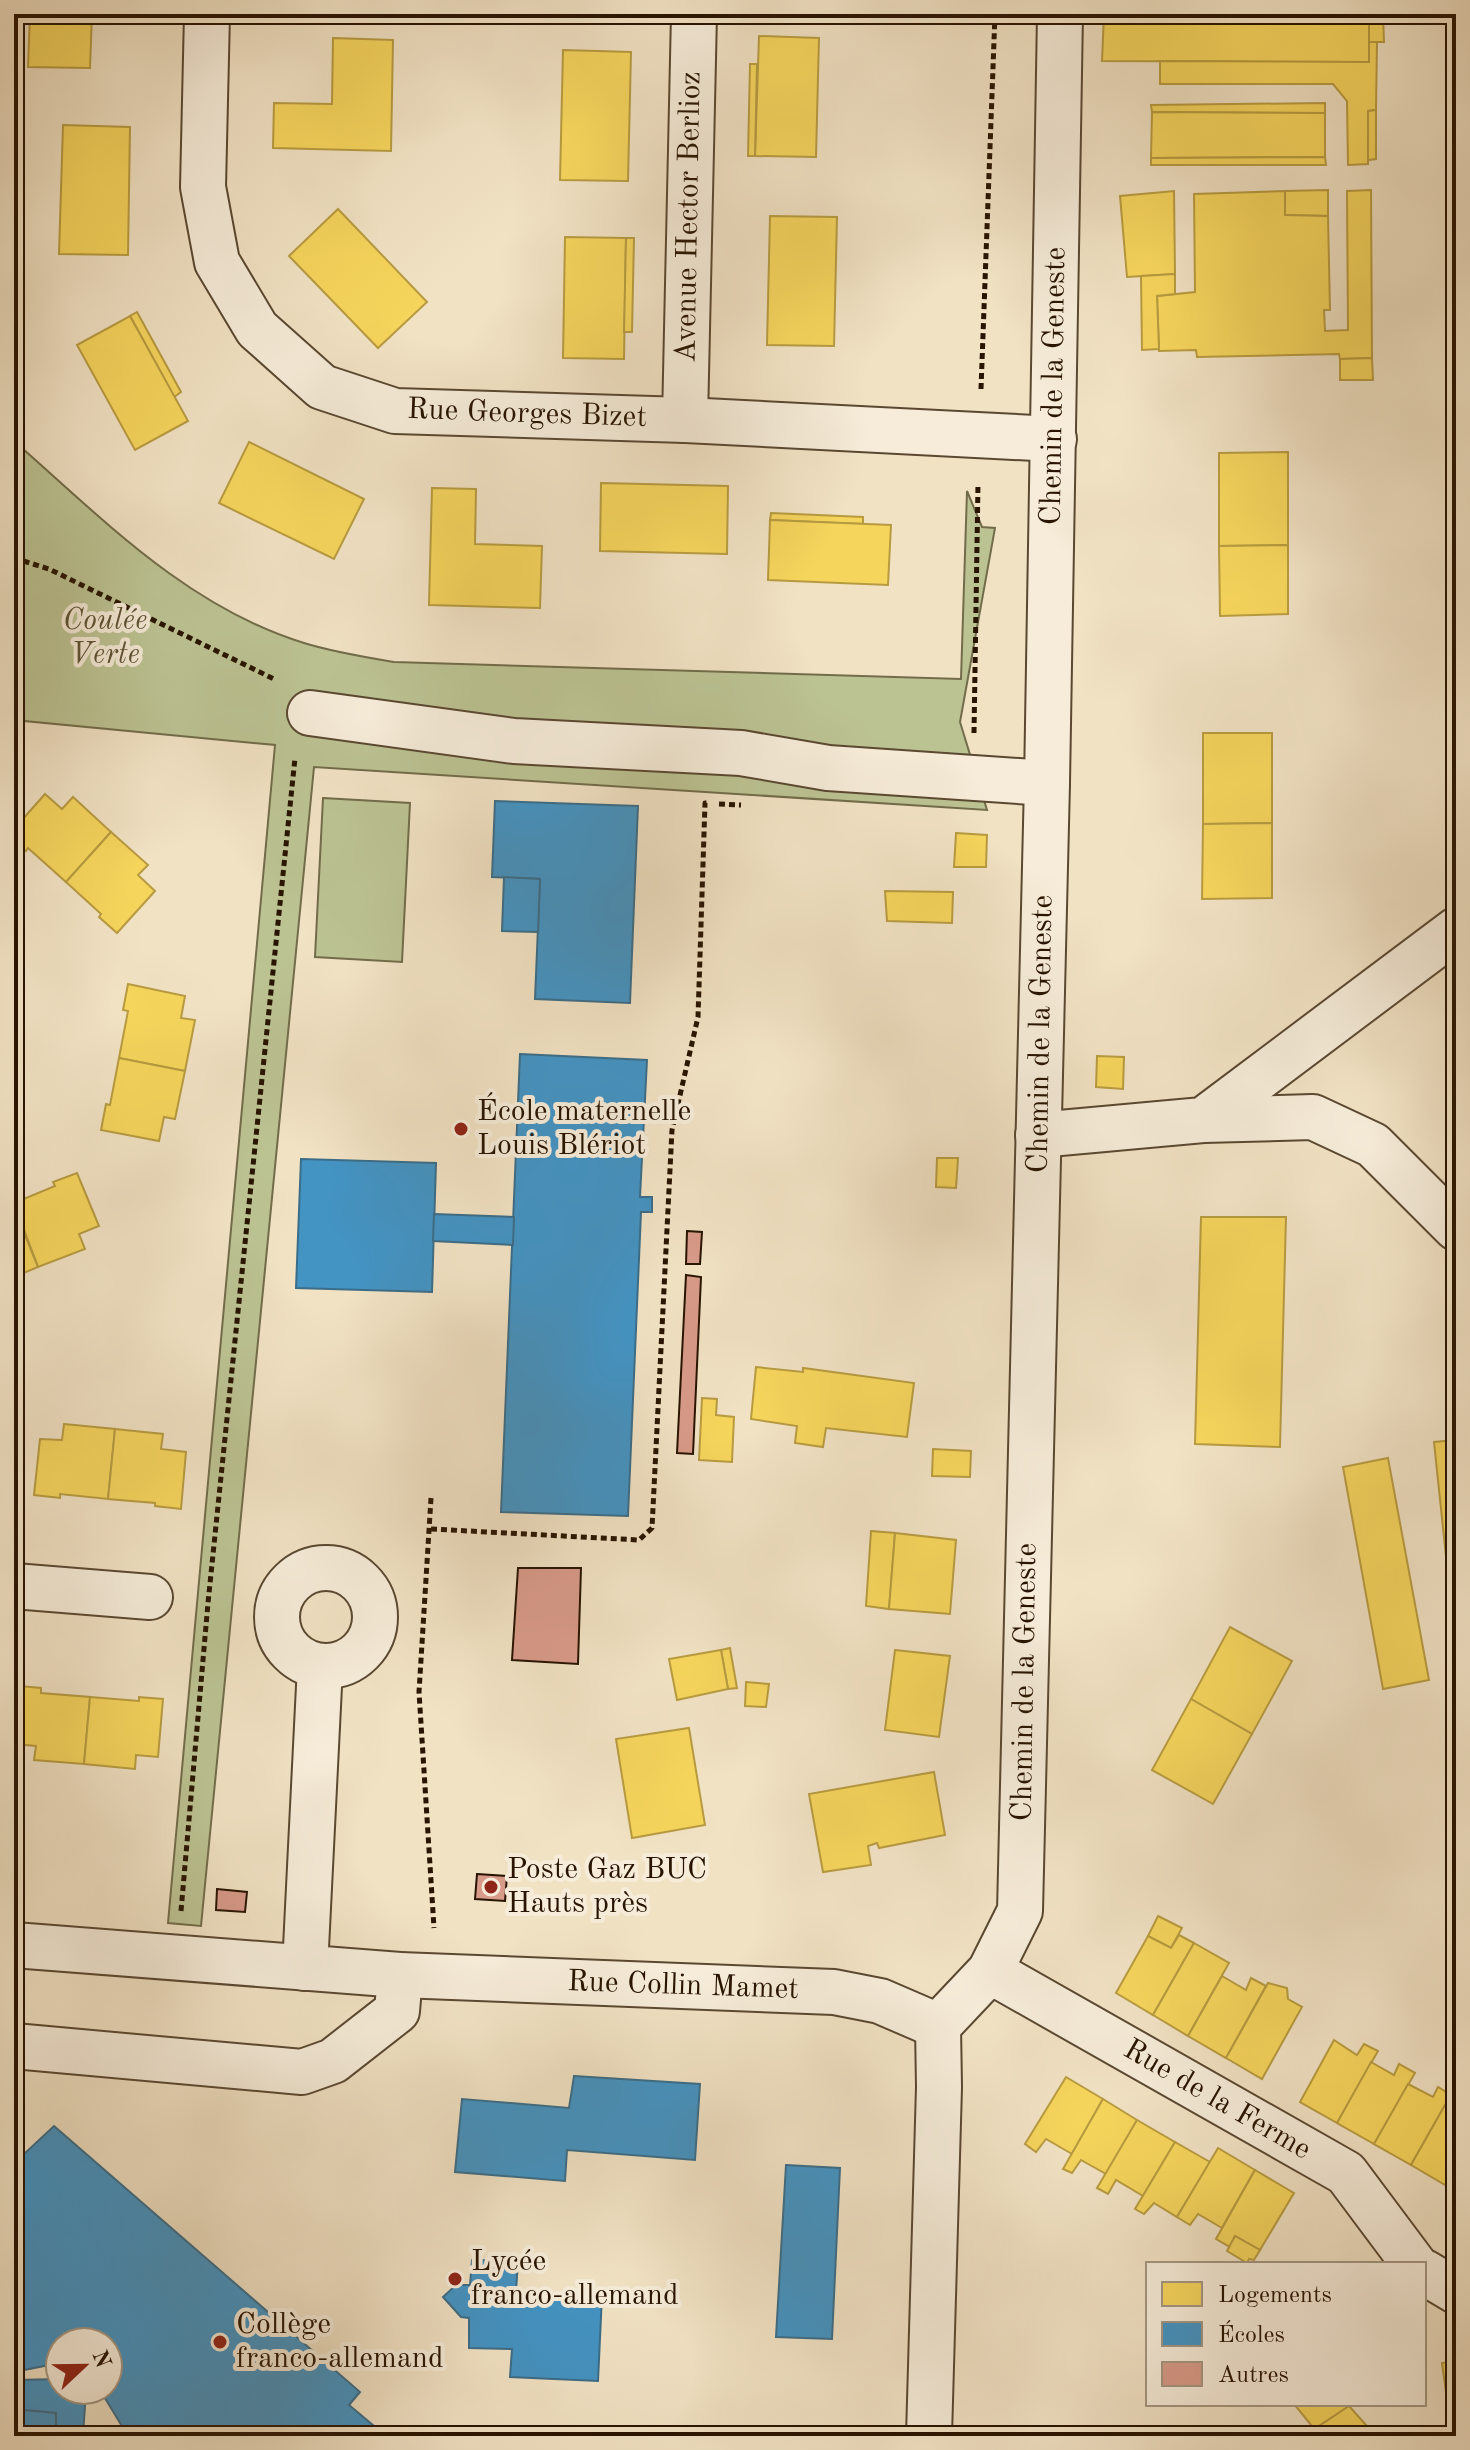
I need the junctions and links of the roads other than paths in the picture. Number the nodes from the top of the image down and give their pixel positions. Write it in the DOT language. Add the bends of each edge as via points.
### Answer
graph roads {
  1 [pos="207,14"];
  2 [pos="694,14"];
  3 [pos="1060,14"];
  4 [pos="685,420"];
  5 [pos="1054,439"];
  6 [pos="310,713"];
  7 [pos="1047,783"];
  8 [pos="1456,930"];
  9 [pos="1203,1120"];
  10 [pos="1038,1135"];
  11 [pos="1456,1228"];
  12 [pos="14,1586"];
  13 [pos="150,1597"];
  14 [pos="320,1666"];
  15 [pos="14,1945"];
  16 [pos="305,1968"];
  17 [pos="990,1971"];
  18 [pos="417,1975"];
  19 [pos="938,2026"];
  20 [pos="14,2046"];
  21 [pos="1413,2262"];
  22 [pos="1426,2273"];
  23 [pos="1456,2291"];
  24 [pos="929,2436"];
  1 -- 4 [label="street, Rue Georges Bizet" via="203,187 217,262 257,329 322,387 395,411"];
  2 -- 4 [label="street, Avenue Hector Berlioz"];
  3 -- 5 [label="street, Chemin de la Geneste"];
  4 -- 5 [label="street, Rue Georges Bizet"];
  5 -- 7 [label="street, Chemin de la Geneste"];
  6 -- 7 [label="street" via="514,741 741,753 828,768"];
  7 -- 10 [label="street, Chemin de la Geneste"];
  8 -- 9 [label="street"];
  9 -- 10 [label="street"];
  9 -- 11 [label="street" via="1313,1117 1373,1145"];
  10 -- 17 [label="street, Chemin de la Geneste" via="1020,1911"];
  12 -- 13 [label="street"];
  14 -- 16 [label="street"];
  15 -- 16 [label="street, Rue Collin Mamet"];
  16 -- 18 [label="street, Rue Collin Mamet"];
  17 -- 19 [label="street, Chemin de la Geneste"];
  17 -- 21 [label="street, Rue de la Ferme" via="1346,2173"];
  18 -- 19 [label="street, Rue Collin Mamet" via="834,1992 880,2001"];
  18 -- 20 [label="street" via="397,2011 333,2061 302,2072"];
  19 -- 24 [label="street"];
  22 -- 23 [label="street"];
}
